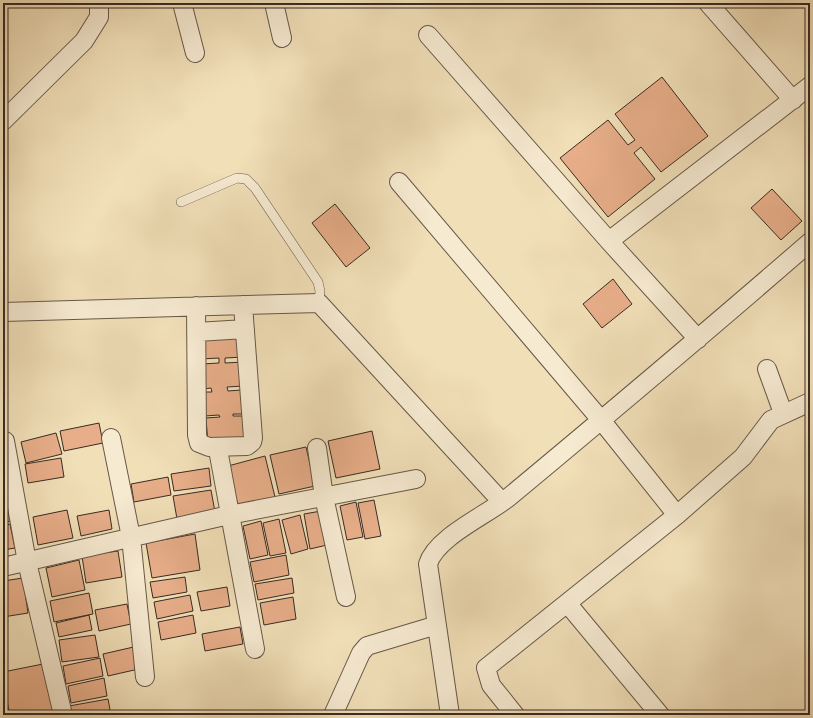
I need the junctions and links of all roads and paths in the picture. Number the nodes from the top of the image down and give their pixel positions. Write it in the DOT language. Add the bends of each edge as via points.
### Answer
graph roads {
  1 [pos="100,3"];
  2 [pos="182,3"];
  3 [pos="274,3"];
  4 [pos="708,3"];
  5 [pos="428,35"];
  6 [pos="282,38"];
  7 [pos="195,54"];
  8 [pos="810,86"];
  9 [pos="792,100"];
  10 [pos="3,121"];
  11 [pos="399,182"];
  12 [pos="181,202"];
  13 [pos="609,241"];
  14 [pos="810,242"];
  15 [pos="319,303"];
  16 [pos="243,305"];
  17 [pos="196,306"];
  18 [pos="218,306"];
  19 [pos="3,312"];
  20 [pos="245,329"];
  21 [pos="220,330"];
  22 [pos="197,332"];
  23 [pos="698,339"];
  24 [pos="766,369"];
  25 [pos="810,402"];
  26 [pos="783,414"];
  27 [pos="601,420"];
  28 [pos="111,438"];
  29 [pos="5,440"];
  30 [pos="317,448"];
  31 [pos="218,455"];
  32 [pos="416,479"];
  33 [pos="324,497"];
  34 [pos="502,502"];
  35 [pos="229,515"];
  36 [pos="677,515"];
  37 [pos="131,537"];
  38 [pos="27,562"];
  39 [pos="3,567"];
  40 [pos="346,597"];
  41 [pos="567,603"];
  42 [pos="437,625"];
  43 [pos="255,649"];
  44 [pos="145,677"];
  45 [pos="63,715"];
  46 [pos="333,715"];
  47 [pos="450,715"];
  48 [pos="515,715"];
  49 [pos="660,715"];
  1 -- 10 [label="street" via="99,18 84,41"];
  2 -- 7 [label="street"];
  3 -- 6 [label="street"];
  4 -- 9 [label="street"];
  5 -- 13 [label="street"];
  8 -- 9 [label="street"];
  9 -- 13 [label="street"];
  11 -- 27 [label="street"];
  12 -- 15 [label="lane" via="237,178 246,179 255,188 318,282"];
  13 -- 23 [label="street"];
  14 -- 23 [label="street"];
  15 -- 16 [label="street"];
  15 -- 34 [label="street"];
  16 -- 18 [label="street"];
  16 -- 20 [label="street"];
  17 -- 18 [label="street"];
  17 -- 19 [label="street"];
  17 -- 22 [label="street"];
  18 -- 21 [label="street"];
  20 -- 21 [label="street"];
  20 -- 22 [label="street" via="253,438 247,446 209,447 199,443"];
  21 -- 22 [label="street"];
  23 -- 27 [label="street"];
  24 -- 26 [label="street"];
  25 -- 26 [label="street"];
  26 -- 36 [label="street" via="771,420 743,457"];
  27 -- 34 [label="street"];
  27 -- 36 [label="street"];
  28 -- 37 [label="street"];
  29 -- 38 [label="street"];
  30 -- 33 [label="street"];
  31 -- 35 [label="street"];
  32 -- 33 [label="street"];
  33 -- 35 [label="street"];
  33 -- 40 [label="street"];
  34 -- 42 [label="street" via="450,538 430,556 428,564"];
  35 -- 37 [label="street"];
  35 -- 43 [label="street"];
  36 -- 41 [label="street"];
  37 -- 38 [label="street"];
  37 -- 44 [label="street"];
  38 -- 39 [label="street"];
  38 -- 45 [label="street"];
  41 -- 48 [label="street" via="486,668 491,685"];
  41 -- 49 [label="street"];
  42 -- 46 [label="street" via="367,646"];
  42 -- 47 [label="street"];
}
